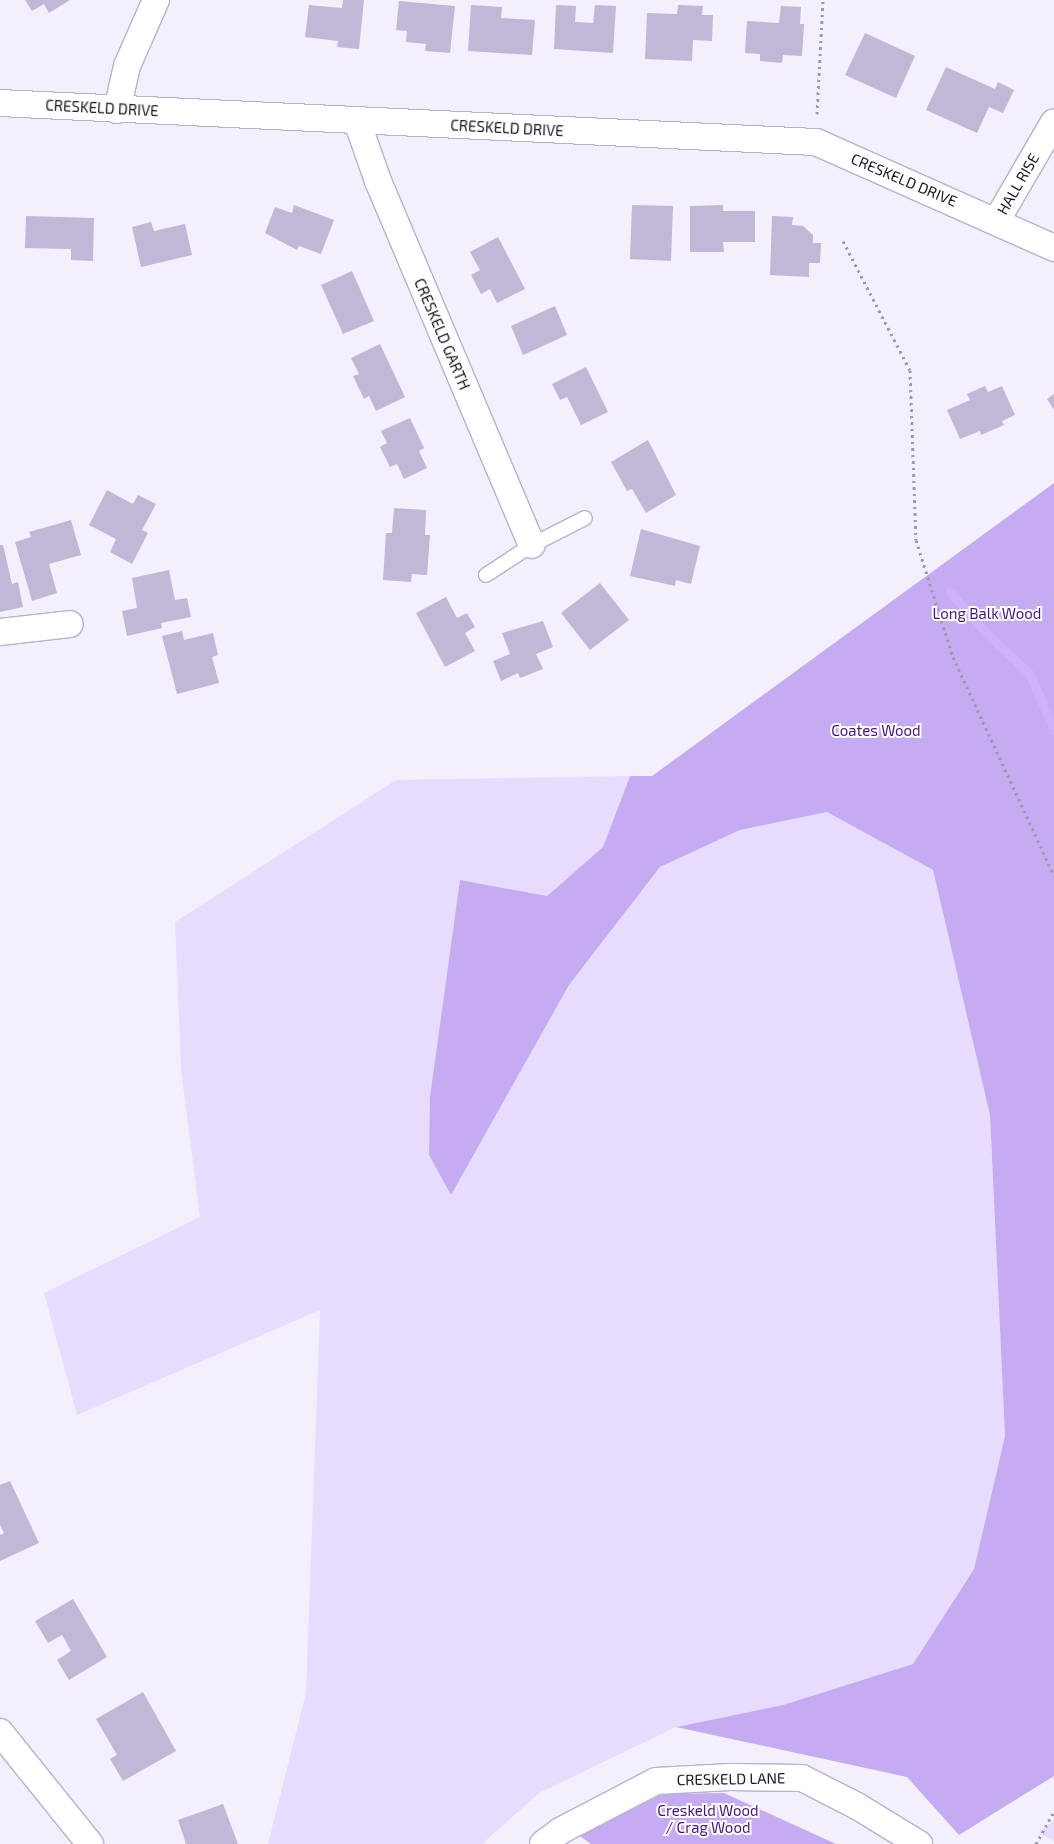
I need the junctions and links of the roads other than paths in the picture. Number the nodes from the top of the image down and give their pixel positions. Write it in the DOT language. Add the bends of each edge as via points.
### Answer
graph roads {
  1 [pos="156,0"];
  2 [pos="0,102"];
  3 [pos="117,110"];
  4 [pos="357,121"];
  5 [pos="1054,122"];
  6 [pos="997,220"];
  7 [pos="1054,248"];
  8 [pos="585,518"];
  9 [pos="532,545"];
  10 [pos="486,575"];
  11 [pos="70,624"];
  12 [pos="0,632"];
  13 [pos="0,1732"];
  14 [pos="90,1844"];
  15 [pos="543,1844"];
  16 [pos="919,1844"];
  1 -- 3 [label="street" via="127,66"];
  2 -- 3 [label="street, CRESKELD DRIVE"];
  3 -- 4 [label="street, CRESKELD DRIVE"];
  4 -- 6 [label="street, CRESKELD DRIVE" via="816,142"];
  4 -- 9 [label="street, CRESKELD GARTH" via="378,182"];
  5 -- 6 [label="street, HALL RISE"];
  6 -- 7 [label="street, CRESKELD DRIVE"];
  8 -- 9 [label="lane"];
  9 -- 10 [label="lane"];
  11 -- 12 [label="street"];
  13 -- 14 [label="street"];
  15 -- 16 [label="street, CRESKELD LANE" via="560,1831 656,1781 730,1777 802,1778 857,1806"];
}
